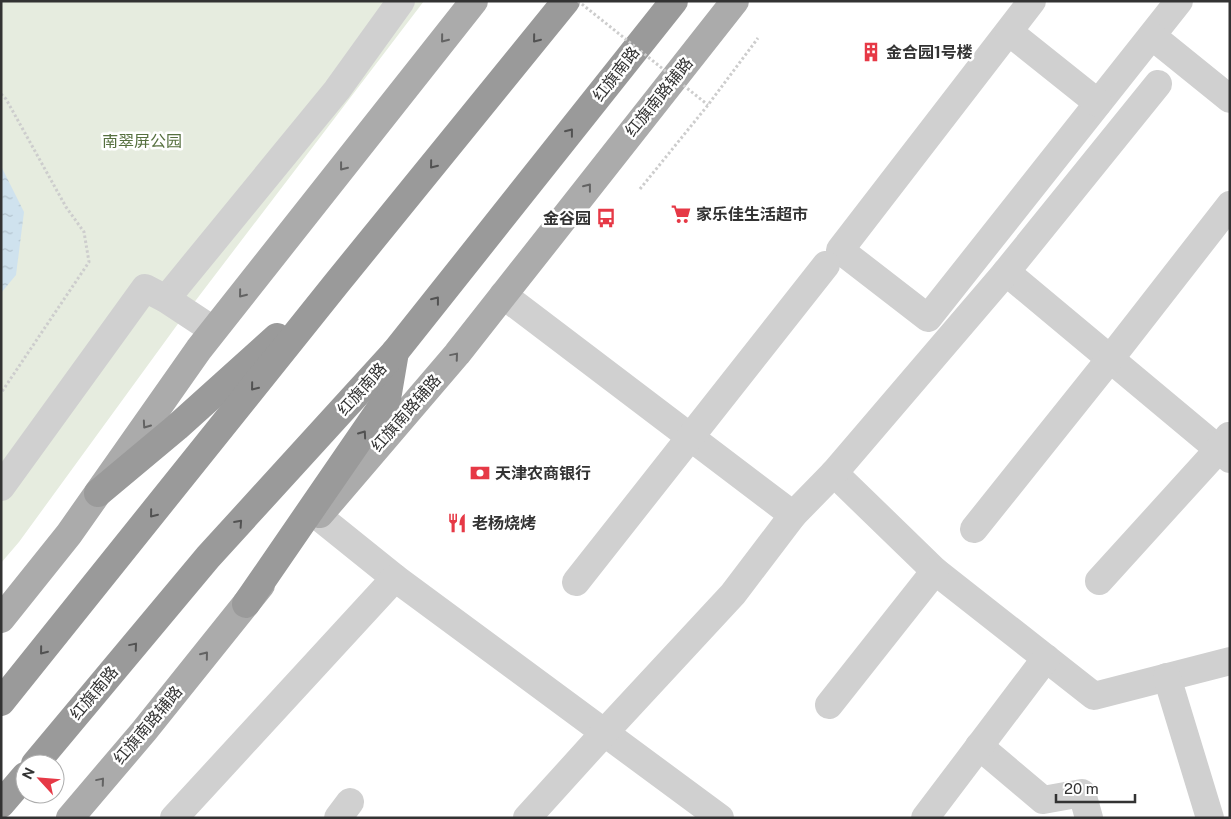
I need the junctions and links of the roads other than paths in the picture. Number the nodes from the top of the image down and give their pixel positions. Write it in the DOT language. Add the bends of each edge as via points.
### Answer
graph roads {
  1 [pos="401,1"];
  2 [pos="474,1"];
  3 [pos="566,1"];
  4 [pos="674,1"];
  5 [pos="735,1"];
  6 [pos="1032,1"];
  7 [pos="1179,1"];
  8 [pos="1009,32"];
  9 [pos="1152,36"];
  10 [pos="1158,84"];
  11 [pos="1230,99"];
  12 [pos="1098,103"];
  13 [pos="1230,205"];
  14 [pos="826,265"];
  15 [pos="1006,272"];
  16 [pos="336,284"];
  17 [pos="503,295"];
  18 [pos="166,299"];
  19 [pos="213,330"];
  20 [pos="395,352"];
  21 [pos="1110,359"];
  22 [pos="690,437"];
  23 [pos="1226,448"];
  24 [pos="834,473"];
  25 [pos="1,487"];
  26 [pos="98,493"];
  27 [pos="794,515"];
  28 [pos="318,516"];
  29 [pos="974,529"];
  30 [pos="935,571"];
  31 [pos="395,578"];
  32 [pos="1099,581"];
  33 [pos="576,582"];
  34 [pos="246,604"];
  35 [pos="1,619"];
  36 [pos="1046,658"];
  37 [pos="1230,661"];
  38 [pos="1167,677"];
  39 [pos="1,702"];
  40 [pos="829,705"];
  41 [pos="604,733"];
  42 [pos="979,746"];
  43 [pos="43,754"];
  44 [pos="15,788"];
  45 [pos="1,804"];
  46 [pos="70,818"];
  47 [pos="174,818"];
  48 [pos="527,818"];
  49 [pos="720,818"];
  50 [pos="925,818"];
  51 [pos="1089,818"];
  52 [pos="1210,818"];
  1 -- 18 [label="street" via="337,90"];
  2 -- 19 [label="main road, one-way"];
  3 -- 16 [label="highway, one-way"];
  20 -- 4 [label="highway, 红旗南路, one-way"];
  17 -- 5 [label="main road, 红旗南路辅路, one-way"];
  6 -- 8 [label="street"];
  7 -- 9 [label="street"];
  8 -- 12 [label="street"];
  8 -- 12 [label="street" via="840,250 928,318"];
  9 -- 11 [label="street"];
  9 -- 12 [label="street"];
  10 -- 15 [label="street"];
  13 -- 21 [label="street"];
  14 -- 22 [label="street"];
  15 -- 21 [label="street"];
  15 -- 24 [label="street"];
  16 -- 26 [label="highway" via="177,427"];
  16 -- 39 [label="highway, one-way"];
  17 -- 22 [label="street"];
  28 -- 17 [label="main road, 红旗南路辅路, one-way" via="457,354"];
  18 -- 19 [label="street"];
  18 -- 25 [label="street" via="145,288"];
  19 -- 26 [label="main road, one-way"];
  34 -- 20 [label="highway, one-way" via="387,399"];
  43 -- 20 [label="highway, 红旗南路, one-way" via="208,557"];
  21 -- 23 [label="street"];
  21 -- 29 [label="street"];
  22 -- 27 [label="street"];
  22 -- 33 [label="street"];
  23 -- 32 [label="street"];
  24 -- 27 [label="street"];
  24 -- 30 [label="street"];
  26 -- 35 [label="main road"];
  27 -- 41 [label="street" via="733,594"];
  28 -- 31 [label="street"];
  28 -- 34 [label="main road, 红旗南路辅路"];
  30 -- 36 [label="street"];
  30 -- 40 [label="street"];
  31 -- 41 [label="street"];
  31 -- 47 [label="street"];
  46 -- 34 [label="main road, 红旗南路辅路, one-way"];
  36 -- 38 [label="street" via="1094,696"];
  36 -- 42 [label="street"];
  37 -- 38 [label="street"];
  38 -- 52 [label="street"];
  41 -- 48 [label="street"];
  41 -- 49 [label="street"];
  42 -- 50 [label="street"];
  42 -- 51 [label="street" via="1043,800 1082,793"];
  44 -- 45 [label="highway"];
}
